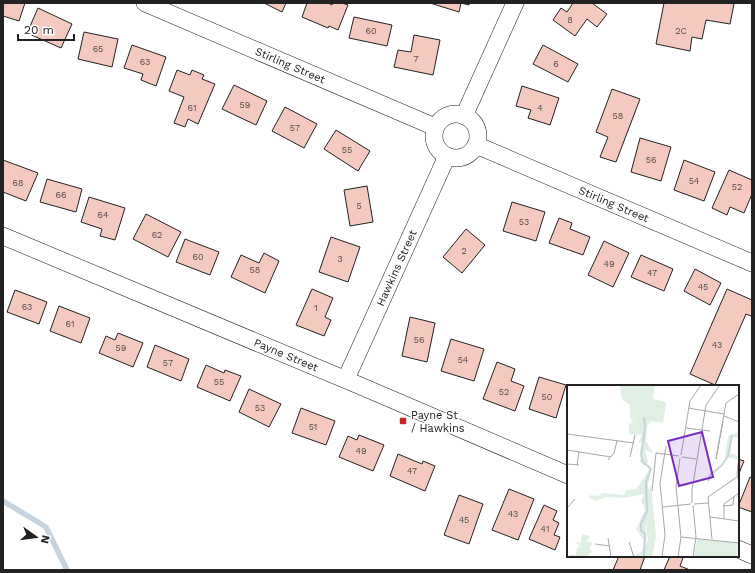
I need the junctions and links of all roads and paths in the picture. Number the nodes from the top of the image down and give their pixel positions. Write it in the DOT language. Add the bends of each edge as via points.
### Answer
graph roads {
  1 [pos="145,3"];
  2 [pos="515,3"];
  3 [pos="464,116"];
  4 [pos="435,127"];
  5 [pos="476,144"];
  6 [pos="447,156"];
  7 [pos="3,236"];
  8 [pos="752,263"];
  9 [pos="346,379"];
  10 [pos="567,476"];
  11 [pos="739,549"];
  12 [pos="752,555"];
  1 -- 4 [label="street, Stirling Street"];
  2 -- 3 [label="street"];
  3 -- 4 [label="street" via="451,114 444,117"];
  3 -- 5 [label="street" via="475,124 478,138"];
  4 -- 6 [label="street" via="434,141 441,153"];
  5 -- 6 [label="street" via="467,155 454,158"];
  5 -- 8 [label="street, Stirling Street"];
  6 -- 9 [label="street, Hawkins Street"];
  7 -- 9 [label="street, Payne Street"];
  9 -- 10 [label="street, Payne Street"];
  11 -- 12 [label="street"];
}
